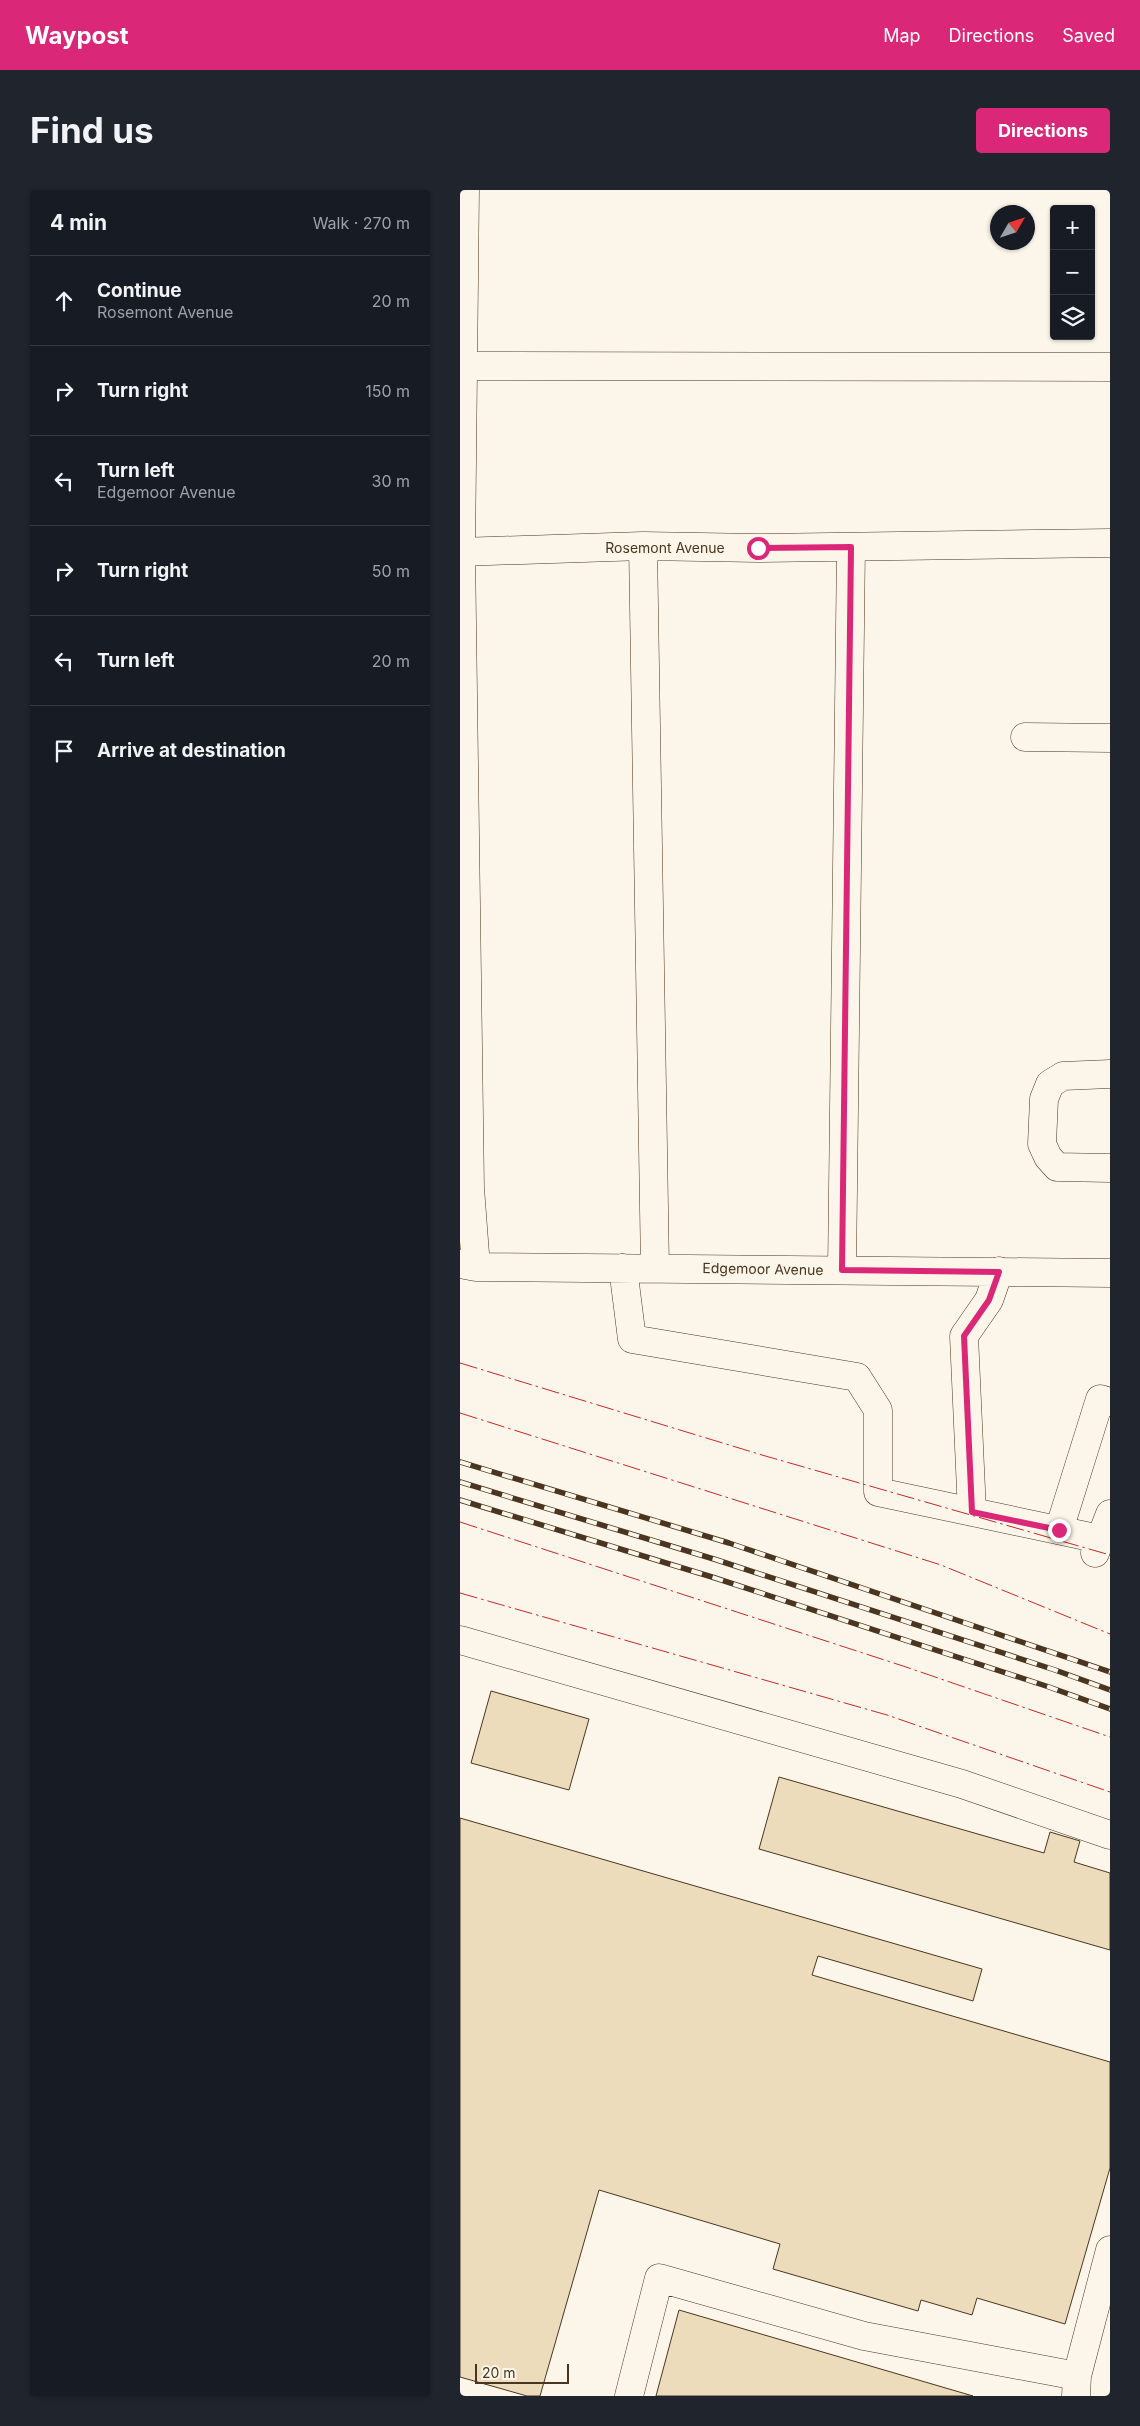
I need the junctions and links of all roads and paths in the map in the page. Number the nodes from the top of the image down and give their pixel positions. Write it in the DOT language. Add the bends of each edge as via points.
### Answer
graph roads {
  1 [pos="465,190"];
  2 [pos="463,366"];
  3 [pos="1110,367"];
  4 [pos="1110,543"];
  5 [pos="643,546"];
  6 [pos="851,547"];
  7 [pos="460,552"];
  8 [pos="1025,737"];
  9 [pos="1110,738"];
  10 [pos="1110,1074"];
  11 [pos="1110,1168"];
  12 [pos="468,1265"];
  13 [pos="623,1268"];
  14 [pos="655,1268"];
  15 [pos="842,1270"];
  16 [pos="999,1272"];
  17 [pos="1110,1272"];
  18 [pos="1110,1402"];
  19 [pos="972,1512"];
  20 [pos="1110,1514"];
  21 [pos="1059,1530"];
  22 [pos="460,1640"];
  23 [pos="1110,1835"];
  24 [pos="1110,2250"];
  25 [pos="1076,2386"];
  26 [pos="628,2396"];
  1 -- 2 [label="street"];
  2 -- 3 [label="street"];
  2 -- 7 [label="street"];
  4 -- 6 [label="street, Rosemont Avenue"];
  5 -- 6 [label="street, Rosemont Avenue"];
  5 -- 7 [label="street, Rosemont Avenue"];
  5 -- 14 [label="street"];
  6 -- 15 [label="street"];
  7 -- 12 [label="street" via="470,1179"];
  8 -- 9 [label="street"];
  10 -- 11 [label="street" via="1063,1076 1050,1084 1044,1099 1042,1144 1057,1167"];
  12 -- 13 [label="street, Edgemoor Avenue"];
  13 -- 14 [label="street, Edgemoor Avenue"];
  13 -- 19 [label="street" via="632,1339 857,1377 878,1410 878,1492"];
  14 -- 15 [label="street, Edgemoor Avenue"];
  15 -- 16 [label="street, Edgemoor Avenue"];
  16 -- 17 [label="street, Edgemoor Avenue"];
  16 -- 19 [label="street" via="989,1300 964,1336"];
  18 -- 21 [label="street" via="1100,1399"];
  19 -- 21 [label="street"];
  20 -- 21 [label="street" via="1098,1546"];
  22 -- 23 [label="street" via="962,1784"];
  24 -- 25 [label="street"];
  25 -- 26 [label="street" via="864,2336 659,2278"];
}
